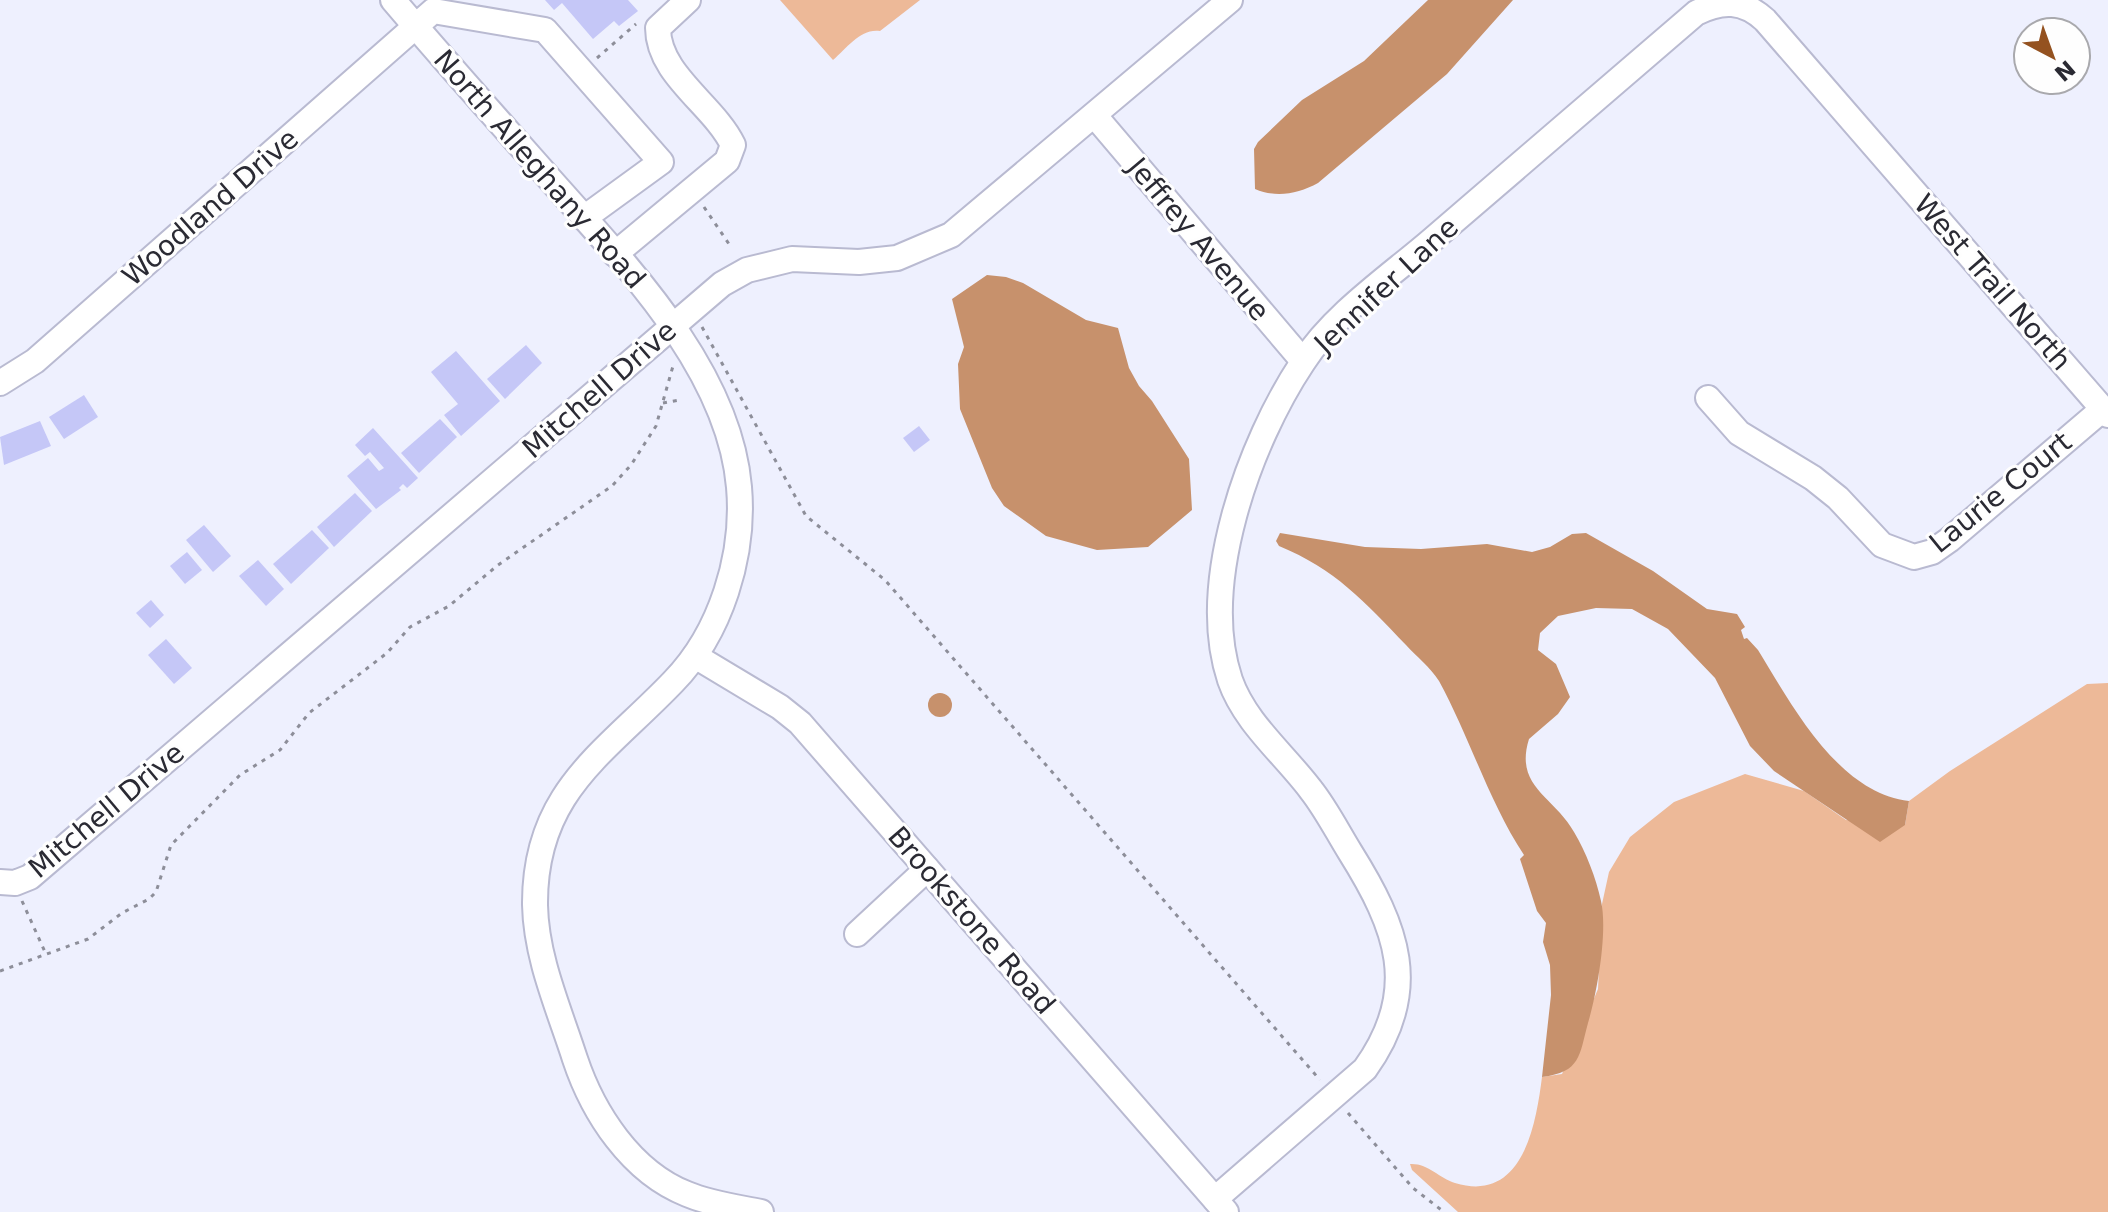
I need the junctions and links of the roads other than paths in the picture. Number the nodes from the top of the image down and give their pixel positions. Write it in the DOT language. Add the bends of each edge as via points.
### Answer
graph roads {
  1 [pos="393,0"];
  2 [pos="688,0"];
  3 [pos="1230,0"];
  4 [pos="415,26"];
  5 [pos="1095,116"];
  6 [pos="1877,150"];
  7 [pos="584,218"];
  8 [pos="615,254"];
  9 [pos="680,320"];
  10 [pos="1303,361"];
  11 [pos="0,383"];
  12 [pos="1708,398"];
  13 [pos="2105,412"];
  14 [pos="695,656"];
  15 [pos="927,869"];
  16 [pos="6,883"];
  17 [pos="857,934"];
  18 [pos="678,1203"];
  19 [pos="1220,1206"];
  20 [pos="761,1212"];
  1 -- 4 [label="street, North Alleghany Road"];
  2 -- 8 [label="street" via="658,28 658,44 679,78 717,116 733,145 727,161"];
  3 -- 5 [label="street, Mitchell Drive"];
  4 -- 7 [label="street, North Alleghany Road"];
  4 -- 7 [label="street" via="433,11 545,30 556,42 661,162"];
  4 -- 11 [label="street, Woodland Drive" via="35,361"];
  5 -- 9 [label="street, Mitchell Drive" via="951,235 929,247 897,258 792,259 747,270"];
  5 -- 10 [label="street, Jeffrey Avenue"];
  6 -- 10 [label="street, Jennifer Lane" via="1749,5 1711,2 1357,305"];
  6 -- 13 [label="street, West Trail North"];
  7 -- 8 [label="street, North Alleghany Road"];
  8 -- 9 [label="street, North Alleghany Road"];
  9 -- 14 [label="street, North Alleghany Road" via="686,350 727,428 740,490 739,530 726,594"];
  9 -- 16 [label="street, Mitchell Drive" via="42,867"];
  10 -- 19 [label="street, Jennifer Lane" via="1249,466 1223,566 1221,642 1245,712 1313,792 1359,867 1392,936 1400,963 1399,993 1381,1048 1365,1069"];
  12 -- 13 [label="street, Laurie Court" via="1739,433 1838,498 1882,545 1914,557 1949,540"];
  14 -- 15 [label="street, Brookstone Road" via="800,723"];
  14 -- 18 [label="street, North Alleghany Road" via="569,786 538,862 535,904 547,974 584,1086 617,1139"];
  15 -- 17 [label="street"];
  15 -- 19 [label="street, Brookstone Road"];
  18 -- 20 [label="street, North Alleghany Road"];
}
